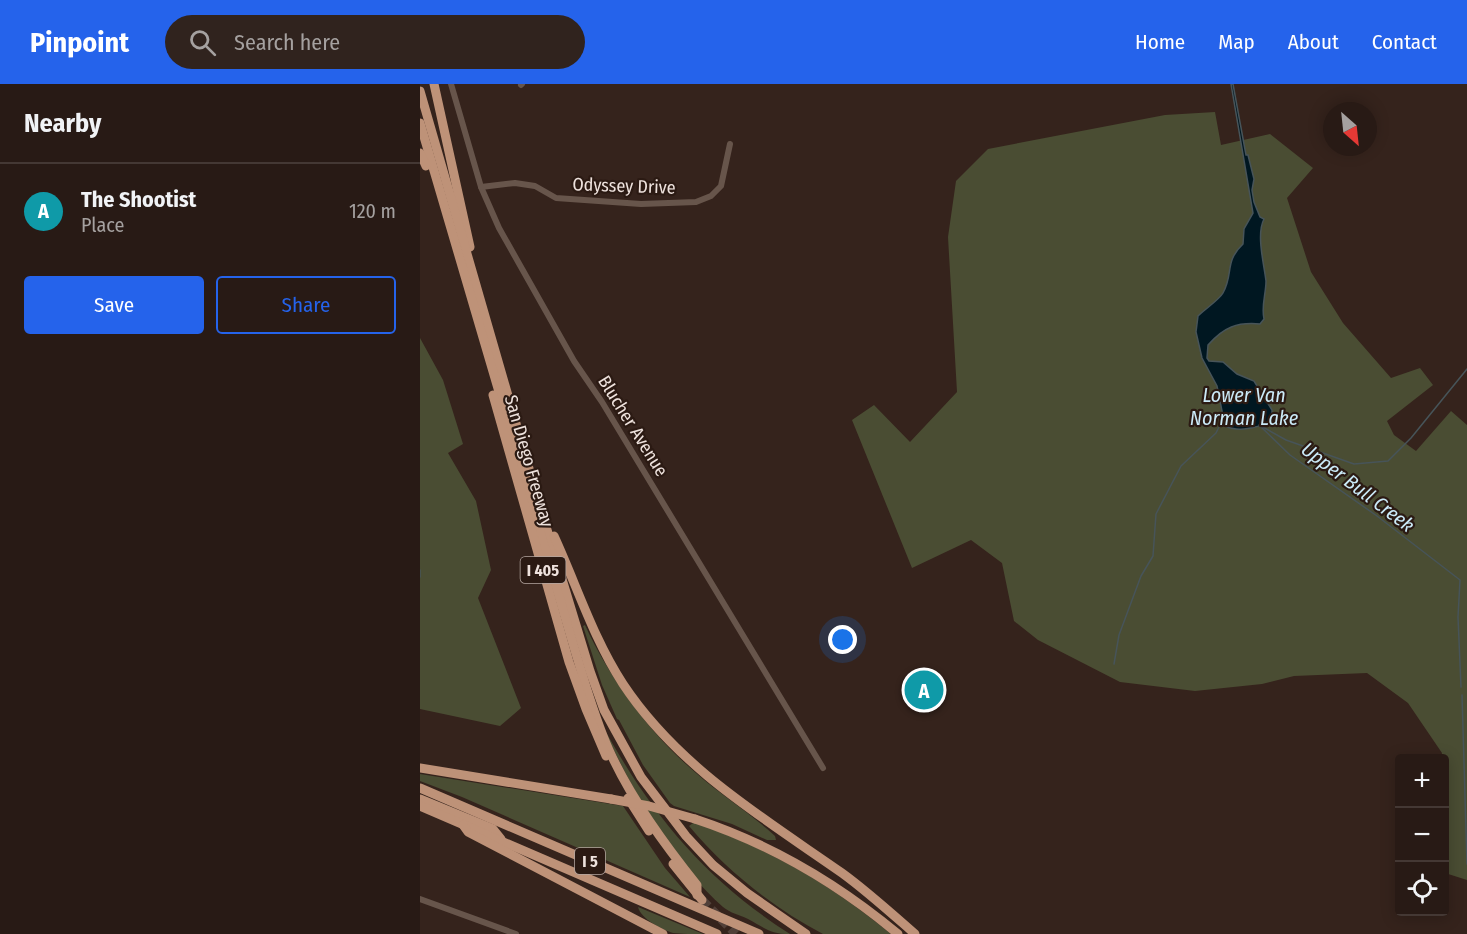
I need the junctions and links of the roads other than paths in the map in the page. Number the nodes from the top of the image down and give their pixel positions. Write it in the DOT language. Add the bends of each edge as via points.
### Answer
graph roads {
  1 [pos="434,84"];
  2 [pos="451,84"];
  3 [pos="420,91"];
  4 [pos="420,123"];
  5 [pos="420,144"];
  6 [pos="730,144"];
  7 [pos="420,153"];
  8 [pos="426,166"];
  9 [pos="481,187"];
  10 [pos="470,261"];
  11 [pos="541,510"];
  12 [pos="420,768"];
  13 [pos="823,768"];
  14 [pos="420,788"];
  15 [pos="420,793"];
  16 [pos="420,799"];
  17 [pos="420,806"];
  18 [pos="462,823"];
  19 [pos="502,840"];
  20 [pos="420,899"];
  21 [pos="516,934"];
  22 [pos="663,934"];
  23 [pos="717,934"];
  24 [pos="745,934"];
  25 [pos="759,934"];
  26 [pos="806,934"];
  27 [pos="898,934"];
  28 [pos="915,934"];
  1 -- 10 [label="highway" via="470,244"];
  2 -- 9 [label="street, Blucher Avenue"];
  3 -- 10 [label="highway, San Diego Freeway"];
  4 -- 8 [label="highway, San Diego Freeway / I 405" via="598,721 630,789 697,885 700,897 633,806 602,750 586,709 569,662"];
  5 -- 8 [label="highway, San Diego Freeway / I 405"];
  6 -- 9 [label="street, Odyssey Drive" via="721,186 711,196 696,202 640,204 556,198 535,186 516,183"];
  7 -- 8 [label="highway"];
  9 -- 13 [label="street, Blucher Avenue" via="512,254 574,361"];
  10 -- 11 [label="highway, San Diego Freeway"];
  11 -- 26 [label="highway" via="597,691 640,777 713,865 756,901"];
  11 -- 28 [label="highway" via="600,645 660,732 722,790 843,874"];
  12 -- 27 [label="highway, bridge" via="649,806 747,837 838,887"];
  14 -- 25 [label="highway, I 5"];
  15 -- 24 [label="highway"];
  16 -- 19 [label="highway" via="493,829"];
  17 -- 18 [label="highway, I 5"];
  18 -- 19 [label="highway, I 5"];
  18 -- 22 [label="highway" via="468,832"];
  19 -- 23 [label="highway, I 5"];
  20 -- 21 [label="street"];
}
